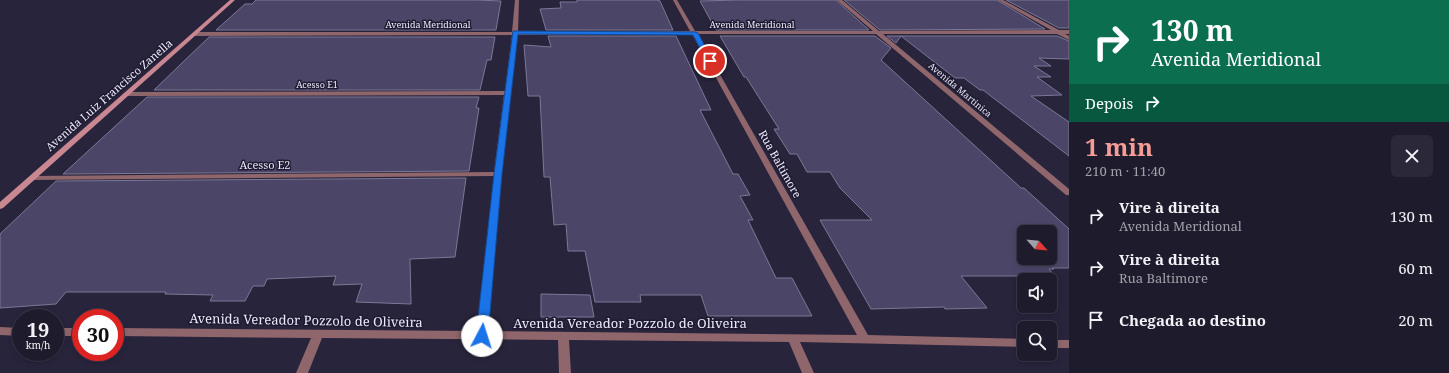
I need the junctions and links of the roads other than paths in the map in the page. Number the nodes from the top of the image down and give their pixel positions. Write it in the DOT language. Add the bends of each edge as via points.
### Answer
graph roads {
  1 [pos="233,0"];
  2 [pos="516,0"];
  3 [pos="675,0"];
  4 [pos="839,0"];
  5 [pos="1000,0"];
  6 [pos="877,32"];
  7 [pos="1059,32"];
  8 [pos="1069,32"];
  9 [pos="515,33"];
  10 [pos="695,33"];
  11 [pos="195,34"];
  12 [pos="1069,38"];
  13 [pos="508,93"];
  14 [pos="126,94"];
  15 [pos="498,174"];
  16 [pos="32,178"];
  17 [pos="1069,193"];
  18 [pos="0,206"];
  19 [pos="0,331"];
  20 [pos="12,332"];
  21 [pos="124,332"];
  22 [pos="318,334"];
  23 [pos="482,336"];
  24 [pos="563,336"];
  25 [pos="793,338"];
  26 [pos="865,340"];
  27 [pos="1017,343"];
  28 [pos="1057,344"];
  29 [pos="1069,344"];
  30 [pos="302,373"];
  31 [pos="565,373"];
  32 [pos="808,373"];
  1 -- 11 [label="street, Avenida Luiz Francisco Zanella"];
  2 -- 9 [label="street"];
  3 -- 10 [label="street, Rua Baltimore"];
  4 -- 6 [label="street, Avenida Martinica"];
  5 -- 7 [label="street"];
  6 -- 7 [label="street, Avenida Meridional"];
  6 -- 10 [label="street, Avenida Meridional"];
  6 -- 17 [label="street, Avenida Martinica"];
  7 -- 8 [label="street, Avenida Meridional"];
  7 -- 12 [label="street"];
  9 -- 10 [label="street, Avenida Meridional"];
  9 -- 11 [label="street, Avenida Meridional"];
  9 -- 13 [label="street"];
  10 -- 26 [label="street, Rua Baltimore"];
  11 -- 14 [label="street, Avenida Luiz Francisco Zanella"];
  13 -- 14 [label="street, Acesso E1"];
  13 -- 15 [label="street"];
  14 -- 16 [label="street, Avenida Luiz Francisco Zanella"];
  15 -- 16 [label="street, Acesso E2"];
  15 -- 23 [label="street"];
  16 -- 18 [label="street, Avenida Luiz Francisco Zanella"];
  19 -- 20 [label="street"];
  21 -- 22 [label="street, Avenida Vereador Pozzolo de Oliveira"];
  22 -- 23 [label="street, Avenida Vereador Pozzolo de Oliveira"];
  22 -- 30 [label="street"];
  23 -- 24 [label="street, Avenida Vereador Pozzolo de Oliveira"];
  24 -- 25 [label="street, Avenida Vereador Pozzolo de Oliveira"];
  24 -- 31 [label="street"];
  25 -- 26 [label="street, Avenida Vereador Pozzolo de Oliveira"];
  25 -- 32 [label="street"];
  26 -- 27 [label="street, Avenida Vereador Pozzolo de Oliveira"];
  28 -- 29 [label="street"];
}
